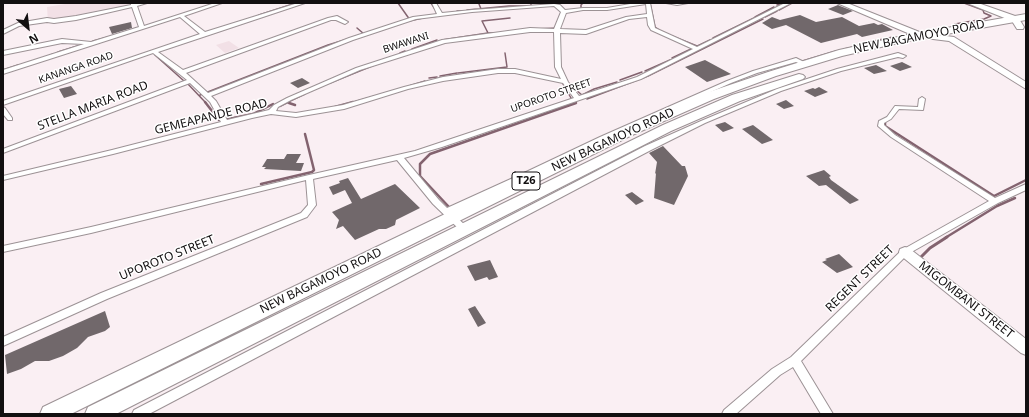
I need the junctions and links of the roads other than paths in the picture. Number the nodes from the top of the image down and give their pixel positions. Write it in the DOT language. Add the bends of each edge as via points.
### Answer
graph roads {
  1 [pos="145,3"];
  2 [pos="220,3"];
  3 [pos="303,3"];
  4 [pos="434,3"];
  5 [pos="647,3"];
  6 [pos="668,3"];
  7 [pos="686,3"];
  8 [pos="789,3"];
  9 [pos="840,3"];
  10 [pos="971,3"];
  11 [pos="134,4"];
  12 [pos="564,12"];
  13 [pos="440,14"];
  14 [pos="649,15"];
  15 [pos="180,16"];
  16 [pos="345,22"];
  17 [pos="1022,22"];
  18 [pos="142,28"];
  19 [pos="558,30"];
  20 [pos="3,32"];
  21 [pos="204,34"];
  22 [pos="920,35"];
  23 [pos="951,39"];
  24 [pos="91,44"];
  25 [pos="698,49"];
  26 [pos="155,52"];
  27 [pos="3,53"];
  28 [pos="904,56"];
  29 [pos="3,72"];
  30 [pos="182,72"];
  31 [pos="191,80"];
  32 [pos="565,82"];
  33 [pos="1026,86"];
  34 [pos="207,95"];
  35 [pos="578,99"];
  36 [pos="922,99"];
  37 [pos="3,103"];
  38 [pos="3,109"];
  39 [pos="271,112"];
  40 [pos="10,119"];
  41 [pos="225,122"];
  42 [pos="3,151"];
  43 [pos="399,156"];
  44 [pos="309,177"];
  45 [pos="3,178"];
  46 [pos="1026,187"];
  47 [pos="995,201"];
  48 [pos="449,214"];
  49 [pos="464,229"];
  50 [pos="3,249"];
  51 [pos="905,252"];
  52 [pos="3,342"];
  53 [pos="1026,348"];
  54 [pos="795,360"];
  55 [pos="50,414"];
  56 [pos="95,414"];
  57 [pos="138,414"];
  58 [pos="728,414"];
  59 [pos="827,414"];
  1 -- 11 [label="street"];
  2 -- 15 [label="street"];
  3 -- 21 [label="street, KANANGA ROAD"];
  4 -- 13 [label="street"];
  5 -- 12 [label="street"];
  5 -- 14 [label="street"];
  6 -- 7 [label="street"];
  8 -- 25 [label="street, UPOROTO STREET"];
  9 -- 22 [label="street"];
  10 -- 17 [label="street"];
  11 -- 18 [label="street"];
  11 -- 20 [label="street" via="60,20 19,25"];
  12 -- 13 [label="street" via="554,5"];
  12 -- 19 [label="street"];
  13 -- 34 [label="street" via="392,25"];
  14 -- 19 [label="street, BWAWANI" via="626,18 589,31"];
  14 -- 25 [label="street" via="653,29"];
  15 -- 18 [label="street"];
  15 -- 21 [label="street"];
  16 -- 30 [label="street" via="337,18 330,19"];
  17 -- 22 [label="highway, NEW BAGAMOYO ROAD / T26"];
  17 -- 23 [label="highway, NEW BAGAMOYO ROAD / T26"];
  18 -- 24 [label="street"];
  19 -- 32 [label="street" via="558,67"];
  19 -- 39 [label="street, BWAWANI" via="484,35 421,47 358,69 302,93 276,106"];
  21 -- 26 [label="street, KANANGA ROAD"];
  22 -- 23 [label="street"];
  22 -- 48 [label="highway, NEW BAGAMOYO ROAD / T26" via="839,54 733,84"];
  23 -- 33 [label="street"];
  23 -- 49 [label="highway, NEW BAGAMOYO ROAD / T26" via="917,44 853,60 736,98 652,135"];
  24 -- 27 [label="street" via="69,41"];
  24 -- 29 [label="street"];
  25 -- 35 [label="street, UPOROTO STREET" via="639,78"];
  26 -- 30 [label="street"];
  26 -- 37 [label="street, KANANGA ROAD"];
  28 -- 57 [label="street" via="898,55 852,67 779,90 703,122"];
  30 -- 31 [label="street"];
  31 -- 34 [label="street"];
  31 -- 42 [label="street, STELLA MARIA ROAD"];
  32 -- 35 [label="street"];
  32 -- 39 [label="street, GEMEAPANDE ROAD" via="515,71 498,72 443,79 344,107 296,115"];
  34 -- 41 [label="street"];
  35 -- 43 [label="street, UPOROTO STREET" via="440,146"];
  36 -- 47 [label="street" via="921,109 898,107 889,118 881,122 881,126"];
  38 -- 40 [label="street"];
  39 -- 41 [label="street, GEMEAPANDE ROAD"];
  41 -- 45 [label="street, GEMEAPANDE ROAD" via="140,146"];
  43 -- 44 [label="street, UPOROTO STREET"];
  43 -- 48 [label="street" via="436,202"];
  44 -- 50 [label="street, UPOROTO STREET"];
  44 -- 52 [label="street, UPOROTO STREET" via="312,206 304,215 104,296"];
  46 -- 47 [label="street, REGENT STREET"];
  47 -- 51 [label="street, REGENT STREET"];
  48 -- 49 [label="street"];
  48 -- 55 [label="highway, NEW BAGAMOYO ROAD / T26"];
  49 -- 56 [label="highway, NEW BAGAMOYO ROAD / T26"];
  51 -- 53 [label="street, MIGOMBANI STREET"];
  51 -- 54 [label="street, REGENT STREET"];
  54 -- 58 [label="street, REGENT STREET" via="776,372"];
  54 -- 59 [label="street"];
}
